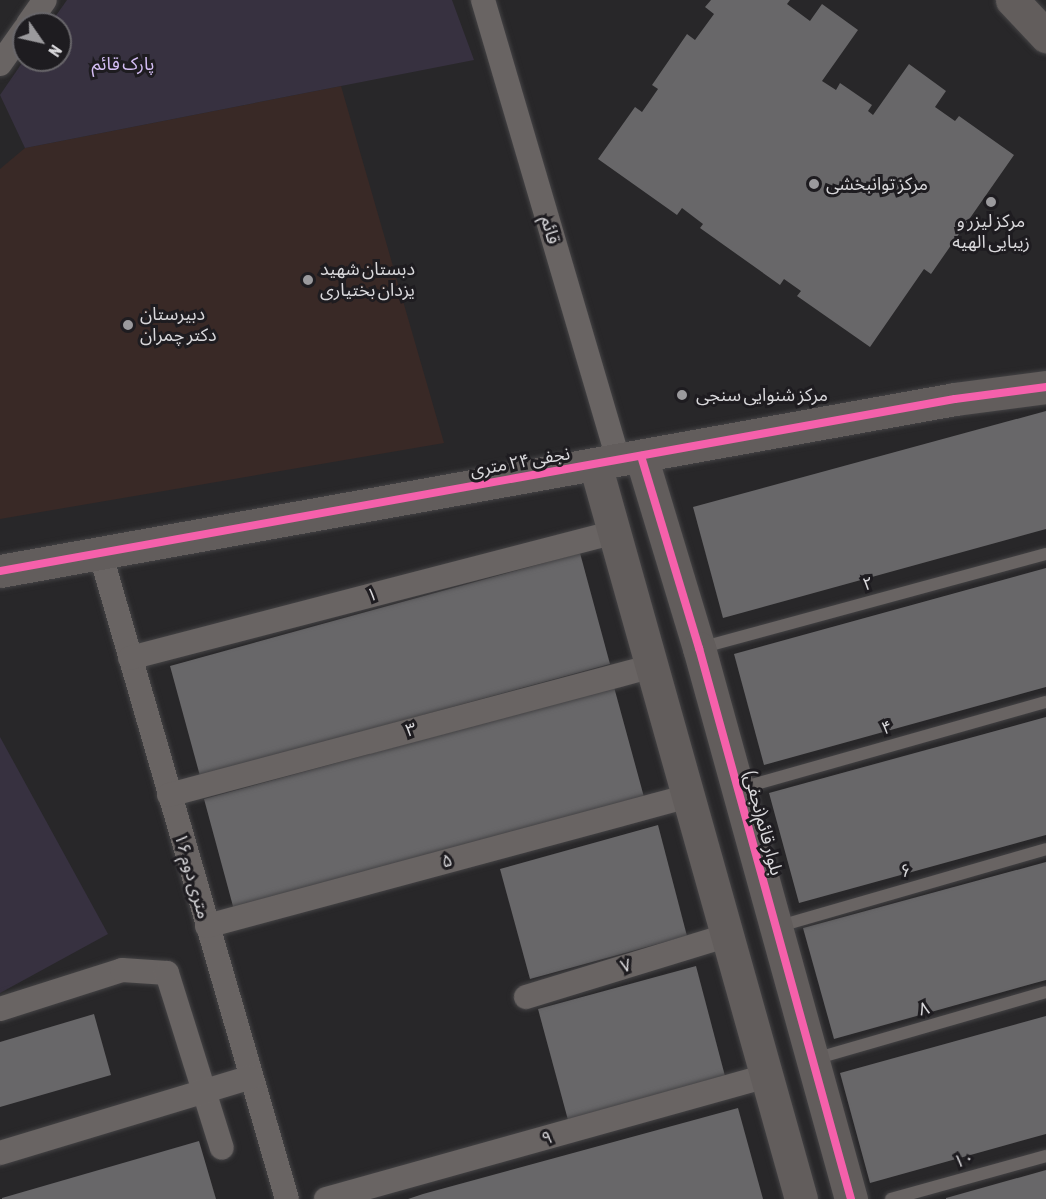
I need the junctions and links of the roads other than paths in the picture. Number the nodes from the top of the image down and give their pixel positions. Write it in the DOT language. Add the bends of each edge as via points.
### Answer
graph roads {
  1 [pos="483,0"];
  2 [pos="1027,4"];
  3 [pos="1046,36"];
  4 [pos="12,47"];
  5 [pos="0,64"];
  6 [pos="1046,387"];
  7 [pos="618,460"];
  8 [pos="615,532"];
  9 [pos="100,552"];
  10 [pos="1046,554"];
  11 [pos="0,571"];
  12 [pos="699,648"];
  13 [pos="130,658"];
  14 [pos="653,666"];
  15 [pos="1046,702"];
  16 [pos="738,790"];
  17 [pos="169,795"];
  18 [pos="688,796"];
  19 [pos="1046,849"];
  20 [pos="207,926"];
  21 [pos="776,927"];
  22 [pos="726,936"];
  23 [pos="1046,992"];
  24 [pos="526,997"];
  25 [pos="0,1009"];
  26 [pos="813,1059"];
  27 [pos="767,1076"];
  28 [pos="251,1077"];
  29 [pos="204,1091"];
  30 [pos="222,1149"];
  31 [pos="0,1153"];
  32 [pos="1046,1156"];
  33 [pos="287,1199"];
  34 [pos="326,1199"];
  35 [pos="801,1199"];
  36 [pos="851,1199"];
  37 [pos="891,1199"];
  1 -- 7 [label="street, قائم"];
  2 -- 3 [label="street"];
  4 -- 5 [label="street"];
  6 -- 7 [label="street, نجفی ۲۴ متری" via="955,399"];
  7 -- 8 [label="street"];
  7 -- 9 [label="street, نجفی ۲۴ متری"];
  7 -- 12 [label="street, بلوار قائم(نجفی)"];
  8 -- 13 [label="street, ۱"];
  8 -- 14 [label="street"];
  9 -- 11 [label="street, نجفی ۲۴ متری"];
  9 -- 13 [label="street, ۱۶ متری دوم"];
  10 -- 12 [label="lane, ۲"];
  12 -- 16 [label="street, بلوار قائم(نجفی)"];
  13 -- 17 [label="street, ۱۶ متری دوم"];
  14 -- 17 [label="street, ۳"];
  14 -- 18 [label="street"];
  15 -- 16 [label="lane, ۴"];
  16 -- 21 [label="street, بلوار قائم(نجفی)"];
  17 -- 20 [label="street, ۱۶ متری دوم"];
  18 -- 20 [label="street, ۵"];
  18 -- 22 [label="street"];
  19 -- 21 [label="lane, ۶"];
  20 -- 28 [label="street, ۱۶ متری دوم" via="227,978"];
  21 -- 26 [label="street, بلوار قائم(نجفی)"];
  22 -- 24 [label="street, ۷"];
  22 -- 27 [label="street"];
  23 -- 26 [label="lane, ۸"];
  25 -- 29 [label="street" via="122,970 167,973"];
  26 -- 36 [label="street, بلوار قائم(نجفی)"];
  27 -- 34 [label="street, ۹"];
  27 -- 35 [label="street"];
  28 -- 29 [label="street"];
  28 -- 33 [label="street, ۱۶ متری دوم"];
  29 -- 30 [label="street"];
  29 -- 31 [label="street"];
  32 -- 37 [label="lane, ۱۰"];
}
